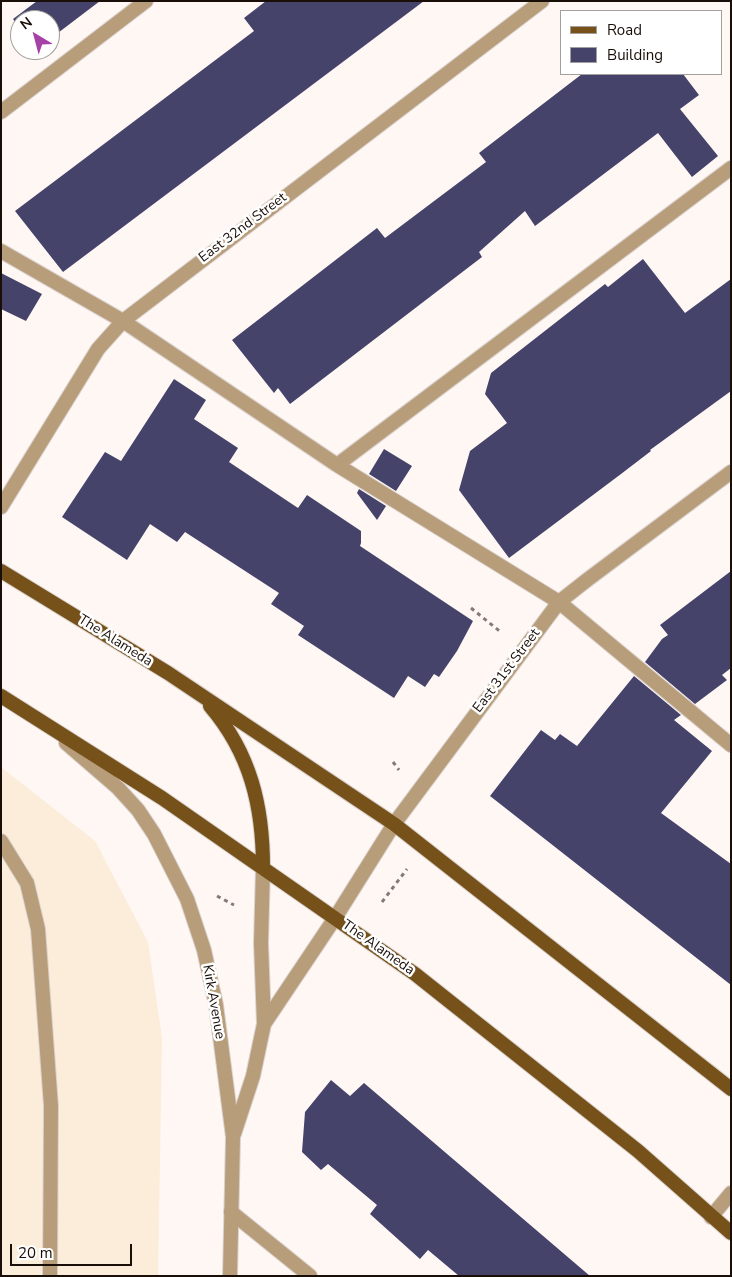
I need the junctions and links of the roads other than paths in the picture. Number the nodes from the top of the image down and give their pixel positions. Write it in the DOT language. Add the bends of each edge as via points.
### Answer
graph roads {
  1 [pos="146,1"];
  2 [pos="542,1"];
  3 [pos="1,112"];
  4 [pos="731,168"];
  5 [pos="1,251"];
  6 [pos="123,321"];
  7 [pos="337,464"];
  8 [pos="731,472"];
  9 [pos="1,507"];
  10 [pos="1,571"];
  11 [pos="559,602"];
  12 [pos="200,695"];
  13 [pos="1,696"];
  14 [pos="30,714"];
  15 [pos="731,745"];
  16 [pos="394,824"];
  17 [pos="1,841"];
  18 [pos="263,868"];
  19 [pos="335,918"];
  20 [pos="264,1024"];
  21 [pos="731,1089"];
  22 [pos="233,1137"];
  23 [pos="731,1193"];
  24 [pos="231,1212"];
  25 [pos="711,1217"];
  26 [pos="731,1233"];
  27 [pos="50,1276"];
  28 [pos="230,1276"];
  29 [pos="310,1276"];
  1 -- 3 [label="street"];
  2 -- 6 [label="street, East 32nd Street"];
  4 -- 7 [label="street"];
  5 -- 6 [label="street"];
  6 -- 7 [label="street"];
  6 -- 9 [label="street, East 32nd Street" via="98,349"];
  7 -- 11 [label="street"];
  8 -- 11 [label="street, East 31st Street"];
  10 -- 12 [label="main road, The Alameda"];
  11 -- 15 [label="street"];
  11 -- 16 [label="street, East 31st Street"];
  12 -- 16 [label="main road, The Alameda"];
  12 -- 18 [label="main road" via="232,737 254,786"];
  13 -- 14 [label="main road, The Alameda"];
  14 -- 18 [label="main road, The Alameda" via="162,798"];
  14 -- 22 [label="street, Kirk Avenue" via="90,762 138,810 187,899 204,950 216,1005"];
  16 -- 19 [label="street, East 31st Street"];
  16 -- 21 [label="main road, The Alameda"];
  17 -- 27 [label="street" via="28,883 38,929 51,1106"];
  18 -- 19 [label="main road, The Alameda"];
  18 -- 20 [label="street, Kirk Avenue"];
  19 -- 20 [label="street, Kirk Avenue"];
  19 -- 25 [label="main road, The Alameda" via="466,1014 638,1151"];
  20 -- 22 [label="street, Kirk Avenue" via="253,1076"];
  22 -- 24 [label="street, Kirk Avenue"];
  23 -- 25 [label="street"];
  24 -- 28 [label="street, Kirk Avenue"];
  24 -- 29 [label="street"];
  25 -- 26 [label="main road, The Alameda"];
}
